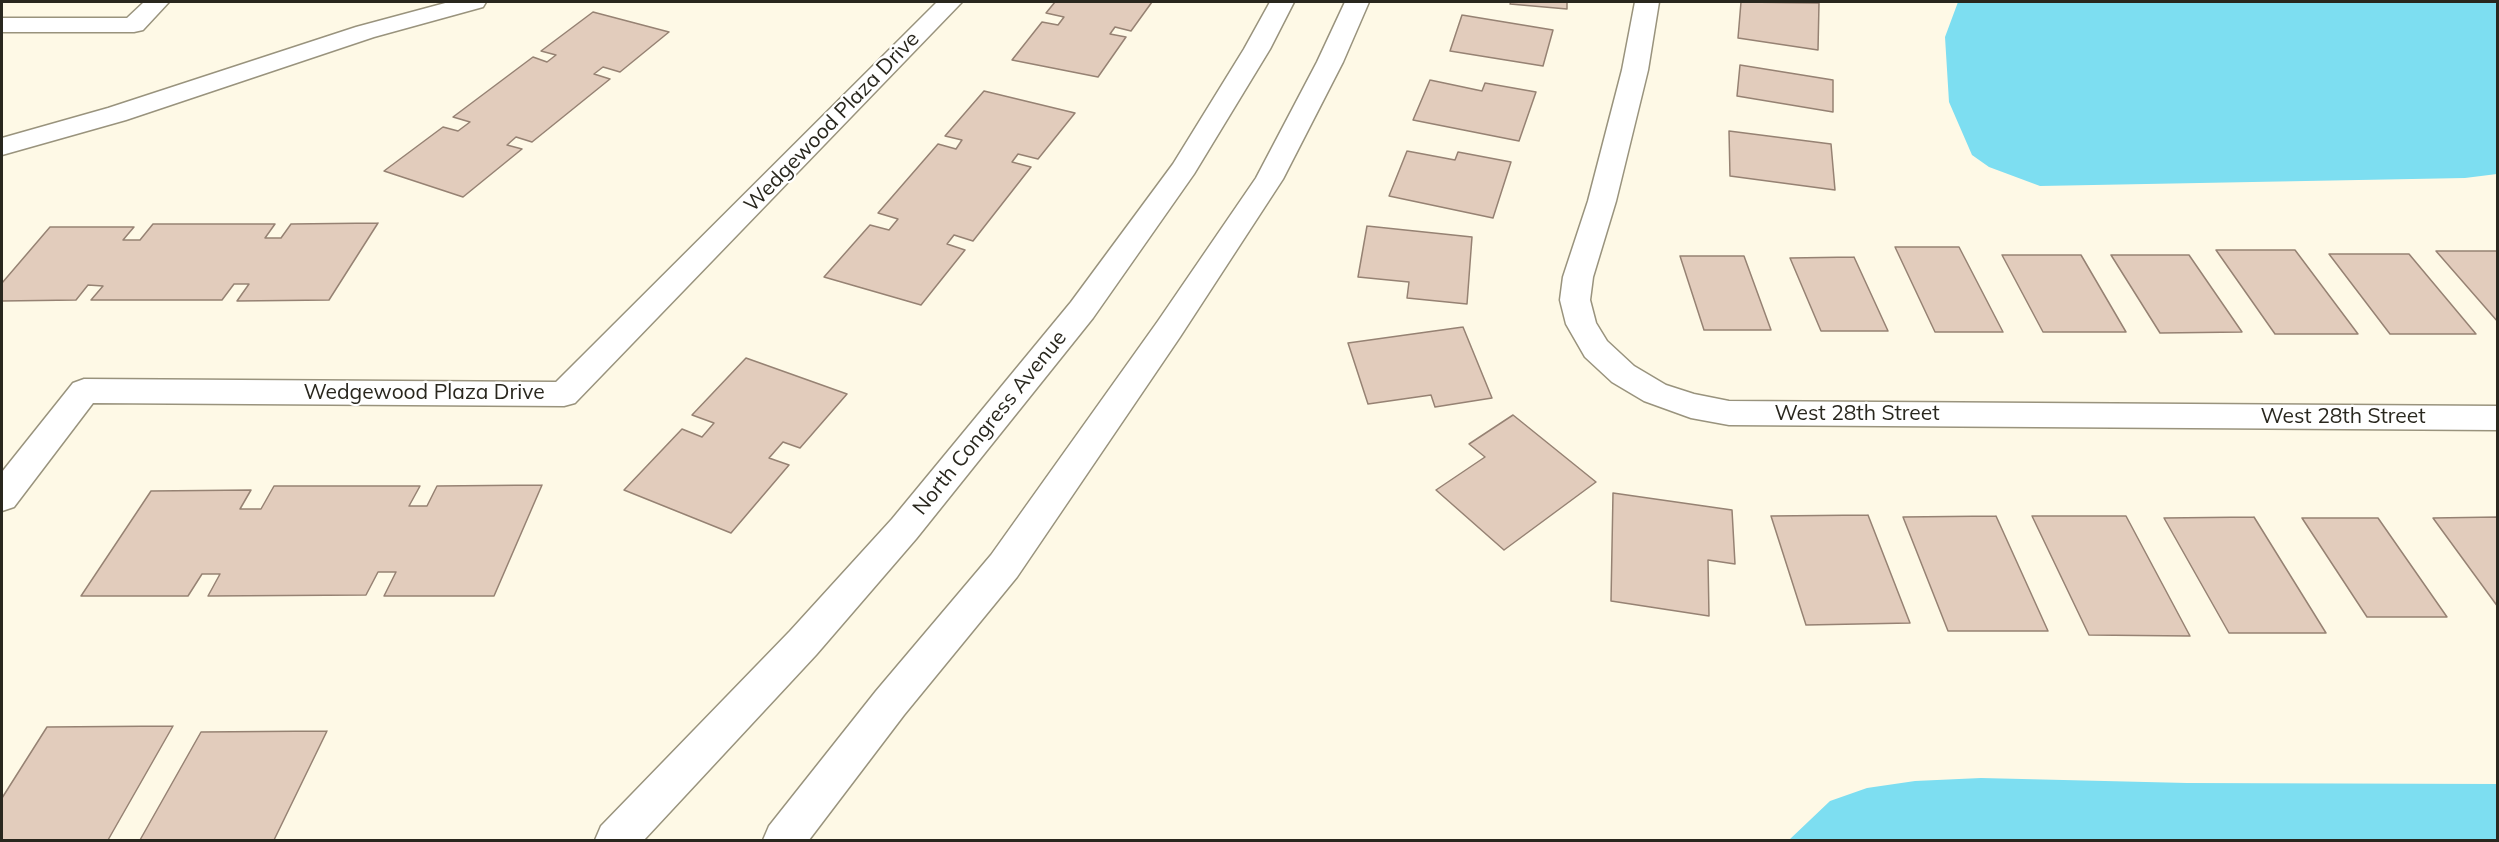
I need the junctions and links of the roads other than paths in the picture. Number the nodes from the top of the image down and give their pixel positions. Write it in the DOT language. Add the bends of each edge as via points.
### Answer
graph roads {
  1 [pos="157,2"];
  2 [pos="468,2"];
  3 [pos="950,2"];
  4 [pos="1282,2"];
  5 [pos="1357,2"];
  6 [pos="1647,2"];
  7 [pos="2,25"];
  8 [pos="2,147"];
  9 [pos="2498,418"];
  10 [pos="2,496"];
  11 [pos="616,840"];
  12 [pos="784,840"];
  1 -- 7 [label="street" via="134,25"];
  2 -- 8 [label="street"];
  3 -- 10 [label="street, Wedgewood Plaza Drive" via="564,394 84,391"];
  4 -- 11 [label="street, North Congress Avenue" via="1184,168 1082,309 904,529 803,643"];
  5 -- 12 [label="street" via="1269,179 1169,329 1004,566 890,703"];
  6 -- 9 [label="street, West 28th Street" via="1635,70 1575,300 1581,324 1596,349 1623,374 1655,393 1691,406 1729,413"];
}
